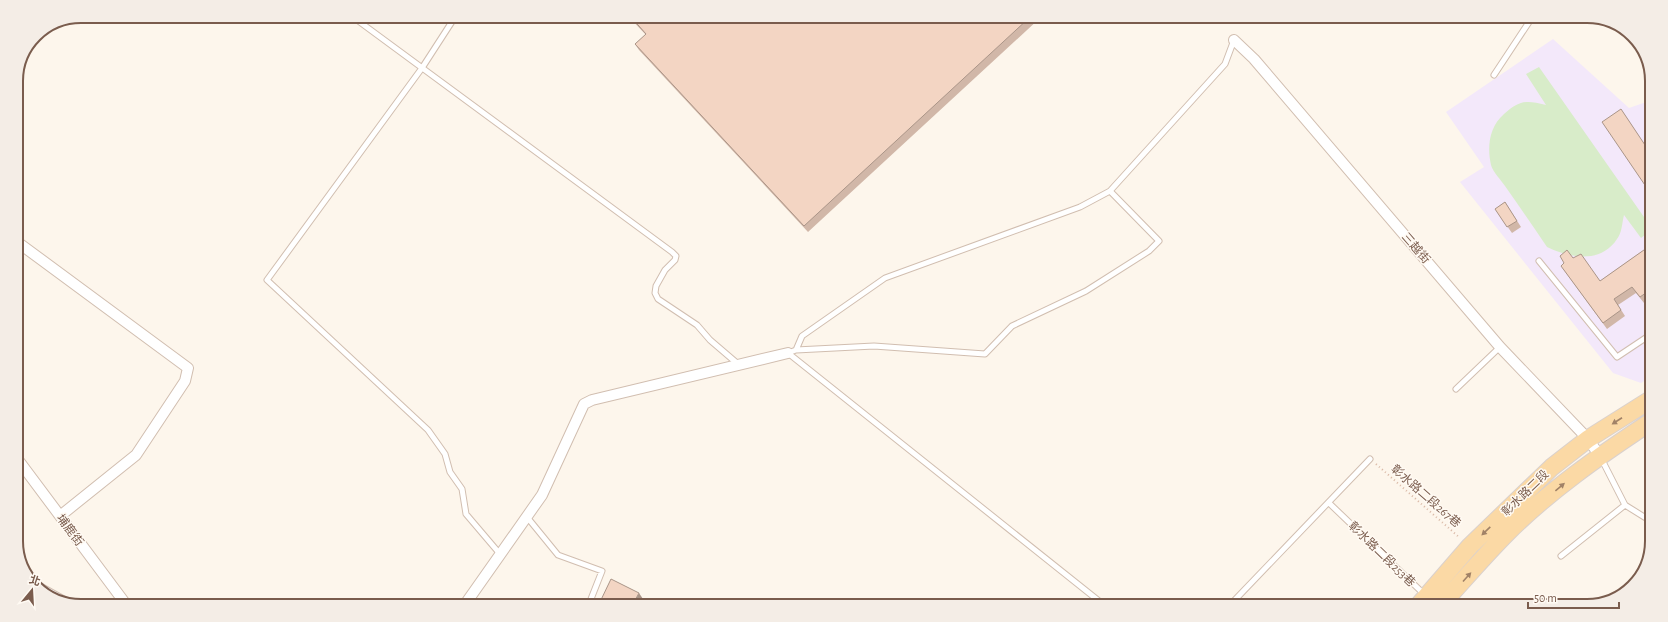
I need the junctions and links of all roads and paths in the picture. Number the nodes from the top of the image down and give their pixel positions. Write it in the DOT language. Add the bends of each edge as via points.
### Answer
graph roads {
  1 [pos="361,23"];
  2 [pos="451,23"];
  3 [pos="1528,23"];
  4 [pos="1234,40"];
  5 [pos="422,68"];
  6 [pos="1494,75"];
  7 [pos="1110,192"];
  8 [pos="23,246"];
  9 [pos="1539,261"];
  10 [pos="1645,338"];
  11 [pos="1500,347"];
  12 [pos="792,352"];
  13 [pos="738,364"];
  14 [pos="1456,389"];
  15 [pos="1645,403"];
  16 [pos="1645,426"];
  17 [pos="1588,439"];
  18 [pos="1600,456"];
  19 [pos="1370,459"];
  20 [pos="23,466"];
  21 [pos="1329,503"];
  22 [pos="1625,505"];
  23 [pos="60,516"];
  24 [pos="527,517"];
  25 [pos="1645,518"];
  26 [pos="1470,546"];
  27 [pos="500,554"];
  28 [pos="1561,556"];
  29 [pos="122,599"];
  30 [pos="469,599"];
  31 [pos="591,599"];
  32 [pos="1097,599"];
  33 [pos="1236,599"];
  34 [pos="1426,599"];
  35 [pos="1431,599"];
  36 [pos="1432,599"];
  1 -- 5 [label="lane"];
  2 -- 5 [label="lane"];
  3 -- 6 [label="lane"];
  4 -- 7 [label="lane" via="1225,64"];
  4 -- 11 [label="street, 三越街" via="1254,59"];
  5 -- 13 [label="lane" via="672,252 676,256 675,260 665,270 656,286 655,293 658,299 697,325"];
  5 -- 27 [label="lane" via="267,280 428,430 445,454 450,472 462,489 466,514"];
  7 -- 12 [label="lane" via="1080,207 885,278 802,336"];
  7 -- 12 [label="lane" via="1159,242 1086,291 1012,326 984,354 874,346"];
  8 -- 23 [label="street" via="188,368 185,382 136,455"];
  9 -- 10 [label="lane" via="1617,357"];
  11 -- 14 [label="lane"];
  11 -- 17 [label="street, 三越街"];
  12 -- 13 [label="street"];
  12 -- 32 [label="lane"];
  13 -- 24 [label="street" via="584,404 542,494"];
  15 -- 17 [label="main road, 彰水路二段, one-way"];
  16 -- 18 [label="main road, 彰水路二段"];
  17 -- 18 [label="street, 三越街"];
  17 -- 26 [label="main road, 彰水路二段, one-way" via="1552,467"];
  18 -- 22 [label="lane"];
  36 -- 18 [label="main road, 彰水路二段, one-way" via="1562,484"];
  19 -- 21 [label="lane"];
  19 -- 26 [label="path, 彰水路二段267巷"];
  20 -- 23 [label="street, 埔鹿街"];
  21 -- 33 [label="lane"];
  21 -- 34 [label="lane, 彰水路二段253巷"];
  22 -- 25 [label="lane"];
  22 -- 28 [label="lane"];
  23 -- 29 [label="street, 埔鹿街"];
  24 -- 27 [label="street"];
  24 -- 31 [label="lane" via="558,555 602,571"];
  26 -- 35 [label="main road, 彰水路二段"];
  27 -- 30 [label="street"];
}
